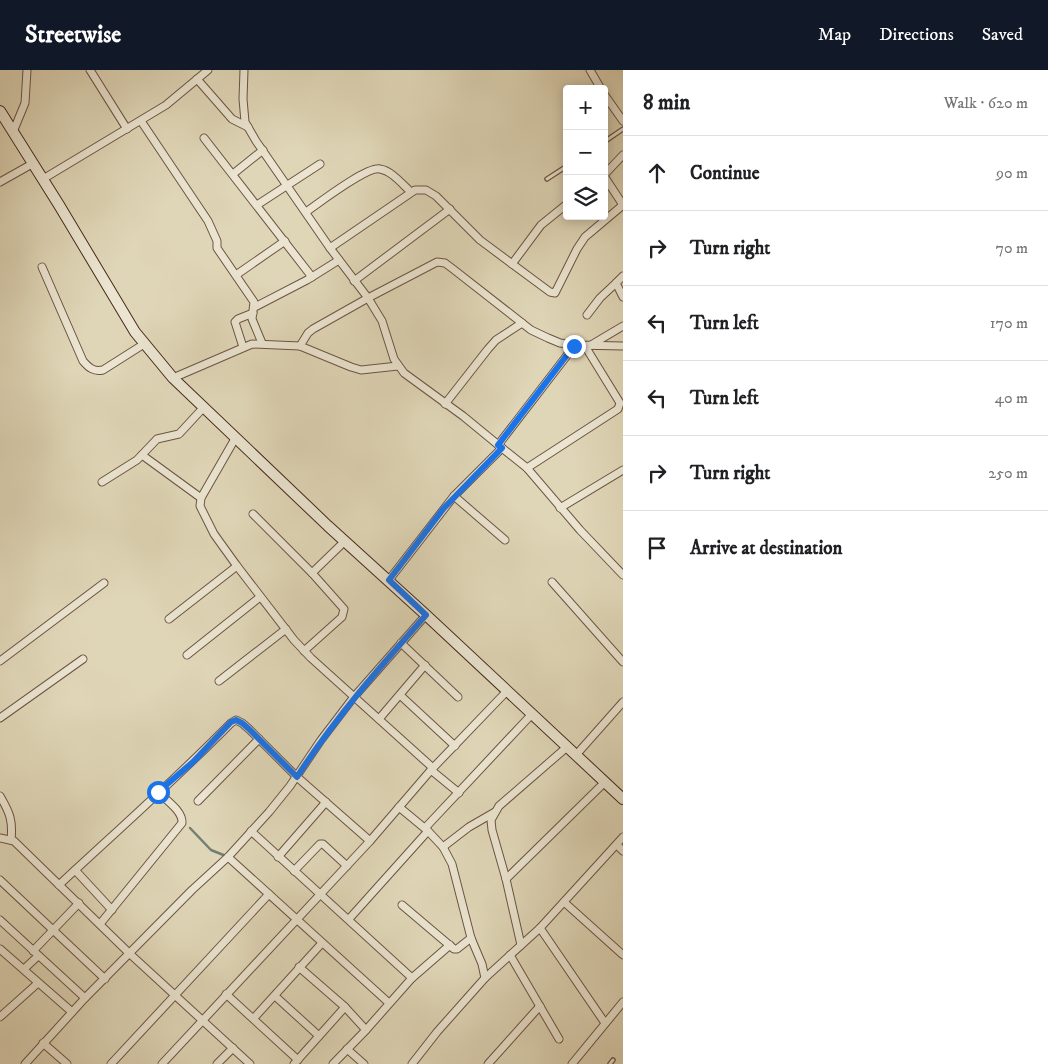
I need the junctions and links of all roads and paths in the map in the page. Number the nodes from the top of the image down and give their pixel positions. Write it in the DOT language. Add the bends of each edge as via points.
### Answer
graph roads {
  1 [pos="27,70"];
  2 [pos="90,70"];
  3 [pos="208,70"];
  4 [pos="244,70"];
  5 [pos="590,70"];
  6 [pos="197,79"];
  7 [pos="599,85"];
  8 [pos="608,100"];
  9 [pos="2,118"];
  10 [pos="141,120"];
  11 [pos="623,121"];
  12 [pos="248,127"];
  13 [pos="127,129"];
  14 [pos="623,129"];
  15 [pos="13,132"];
  16 [pos="204,138"];
  17 [pos="608,139"];
  18 [pos="263,150"];
  19 [pos="623,156"];
  20 [pos="32,164"];
  21 [pos="320,164"];
  22 [pos="563,169"];
  23 [pos="232,174"];
  24 [pos="605,175"];
  25 [pos="43,178"];
  26 [pos="547,179"];
  27 [pos="0,182"];
  28 [pos="608,182"];
  29 [pos="287,186"];
  30 [pos="411,192"];
  31 [pos="257,205"];
  32 [pos="623,205"];
  33 [pos="563,207"];
  34 [pos="450,209"];
  35 [pos="306,212"];
  36 [pos="285,242"];
  37 [pos="330,248"];
  38 [pos="339,260"];
  39 [pos="512,264"];
  40 [pos="42,267"];
  41 [pos="236,275"];
  42 [pos="623,276"];
  43 [pos="312,277"];
  44 [pos="354,281"];
  45 [pos="616,283"];
  46 [pos="623,297"];
  47 [pos="368,298"];
  48 [pos="254,310"];
  49 [pos="588,315"];
  50 [pos="522,323"];
  51 [pos="623,326"];
  52 [pos="262,343"];
  53 [pos="144,344"];
  54 [pos="300,346"];
  55 [pos="574,346"];
  56 [pos="587,346"];
  57 [pos="623,346"];
  58 [pos="243,347"];
  59 [pos="398,366"];
  60 [pos="173,378"];
  61 [pos="445,404"];
  62 [pos="204,407"];
  63 [pos="236,437"];
  64 [pos="500,446"];
  65 [pos="142,455"];
  66 [pos="527,468"];
  67 [pos="623,470"];
  68 [pos="102,482"];
  69 [pos="454,496"];
  70 [pos="201,498"];
  71 [pos="560,508"];
  72 [pos="253,514"];
  73 [pos="505,540"];
  74 [pos="345,541"];
  75 [pos="236,566"];
  76 [pos="312,573"];
  77 [pos="623,575"];
  78 [pos="389,580"];
  79 [pos="552,582"];
  80 [pos="104,583"];
  81 [pos="260,597"];
  82 [pos="426,615"];
  83 [pos="169,619"];
  84 [pos="286,629"];
  85 [pos="401,643"];
  86 [pos="304,651"];
  87 [pos="187,655"];
  88 [pos="82,659"];
  89 [pos="0,661"];
  90 [pos="623,662"];
  91 [pos="425,665"];
  92 [pos="219,681"];
  93 [pos="507,691"];
  94 [pos="400,695"];
  95 [pos="355,696"];
  96 [pos="458,697"];
  97 [pos="623,702"];
  98 [pos="532,714"];
  99 [pos="0,718"];
  100 [pos="379,719"];
  101 [pos="259,738"];
  102 [pos="455,746"];
  103 [pos="567,747"];
  104 [pos="576,755"];
  105 [pos="432,769"];
  106 [pos="297,777"];
  107 [pos="605,782"];
  108 [pos="158,792"];
  109 [pos="458,792"];
  110 [pos="0,796"];
  111 [pos="623,799"];
  112 [pos="198,801"];
  113 [pos="326,802"];
  114 [pos="400,807"];
  115 [pos="495,812"];
  116 [pos="426,829"];
  117 [pos="251,832"];
  118 [pos="623,837"];
  119 [pos="0,838"];
  120 [pos="11,840"];
  121 [pos="370,841"];
  122 [pos="617,845"];
  123 [pos="443,847"];
  124 [pos="623,851"];
  125 [pos="228,857"];
  126 [pos="278,857"];
  127 [pos="347,866"];
  128 [pos="75,870"];
  129 [pos="294,871"];
  130 [pos="506,879"];
  131 [pos="0,880"];
  132 [pos="59,885"];
  133 [pos="269,894"];
  134 [pos="320,896"];
  135 [pos="564,902"];
  136 [pos="79,903"];
  137 [pos="402,906"];
  138 [pos="112,910"];
  139 [pos="349,919"];
  140 [pos="0,920"];
  141 [pos="297,920"];
  142 [pos="100,924"];
  143 [pos="540,928"];
  144 [pos="53,930"];
  145 [pos="471,938"];
  146 [pos="322,943"];
  147 [pos="450,945"];
  148 [pos="521,945"];
  149 [pos="0,949"];
  150 [pos="35,953"];
  151 [pos="130,954"];
  152 [pos="510,955"];
  153 [pos="623,955"];
  154 [pos="299,967"];
  155 [pos="24,969"];
  156 [pos="412,978"];
  157 [pos="485,978"];
  158 [pos="105,979"];
  159 [pos="38,983"];
  160 [pos="226,994"];
  161 [pos="175,995"];
  162 [pos="275,996"];
  163 [pos="85,998"];
  164 [pos="623,1002"];
  165 [pos="389,1003"];
  166 [pos="540,1006"];
  167 [pos="345,1007"];
  168 [pos="72,1012"];
  169 [pos="0,1017"];
  170 [pos="254,1018"];
  171 [pos="202,1020"];
  172 [pos="605,1023"];
  173 [pos="366,1030"];
  174 [pos="319,1036"];
  175 [pos="559,1039"];
  176 [pos="43,1044"];
  177 [pos="233,1048"];
  178 [pos="347,1050"];
  179 [pos="296,1062"];
  180 [pos="25,1064"];
  181 [pos="67,1064"];
  182 [pos="111,1064"];
  183 [pos="162,1064"];
  184 [pos="218,1064"];
  185 [pos="250,1064"];
  186 [pos="333,1064"];
  187 [pos="364,1064"];
  188 [pos="412,1064"];
  189 [pos="488,1064"];
  190 [pos="572,1064"];
  1 -- 15 [label="street" via="25,104"];
  2 -- 13 [label="street"];
  3 -- 6 [label="street"];
  4 -- 12 [label="street" via="243,110"];
  5 -- 7 [label="street"];
  6 -- 10 [label="street" via="166,105"];
  6 -- 12 [label="street" via="232,119"];
  8 -- 11 [label="street"];
  9 -- 15 [label="street"];
  10 -- 13 [label="street"];
  10 -- 41 [label="street" via="208,221 217,248"];
  12 -- 18 [label="street"];
  13 -- 25 [label="street"];
  14 -- 17 [label="lane"];
  15 -- 20 [label="street"];
  16 -- 23 [label="street"];
  18 -- 23 [label="street"];
  18 -- 29 [label="street"];
  19 -- 24 [label="street"];
  20 -- 25 [label="street"];
  20 -- 27 [label="street"];
  21 -- 29 [label="street"];
  22 -- 26 [label="lane"];
  23 -- 31 [label="street"];
  25 -- 53 [label="street"];
  28 -- 32 [label="street"];
  29 -- 31 [label="street"];
  29 -- 35 [label="street"];
  30 -- 34 [label="street" via="426,190"];
  30 -- 35 [label="street" via="388,172 376,168"];
  30 -- 37 [label="street"];
  31 -- 36 [label="street"];
  32 -- 39 [label="street" via="585,237 555,293"];
  33 -- 39 [label="street" via="541,224"];
  34 -- 39 [label="street" via="480,240"];
  34 -- 44 [label="street"];
  35 -- 37 [label="street"];
  36 -- 41 [label="street"];
  36 -- 43 [label="street"];
  37 -- 38 [label="street"];
  38 -- 43 [label="street"];
  38 -- 44 [label="street"];
  40 -- 53 [label="street" via="83,361 92,370 103,370"];
  41 -- 48 [label="street" via="254,302"];
  42 -- 45 [label="street"];
  43 -- 48 [label="street"];
  44 -- 47 [label="street"];
  45 -- 46 [label="street"];
  45 -- 49 [label="street"];
  47 -- 50 [label="street" via="441,262"];
  47 -- 54 [label="street" via="308,332"];
  47 -- 59 [label="street" via="382,321"];
  48 -- 52 [label="street" via="252,319"];
  48 -- 58 [label="street" via="235,322"];
  50 -- 55 [label="street" via="548,338"];
  50 -- 61 [label="street" via="496,340"];
  51 -- 56 [label="street"];
  52 -- 54 [label="street"];
  52 -- 58 [label="street"];
  53 -- 60 [label="street"];
  54 -- 59 [label="street" via="351,368"];
  55 -- 56 [label="street"];
  55 -- 64 [label="street"];
  56 -- 57 [label="street"];
  56 -- 66 [label="street" via="620,402 618,409"];
  58 -- 60 [label="street"];
  59 -- 61 [label="street"];
  60 -- 62 [label="street"];
  61 -- 64 [label="street"];
  62 -- 63 [label="street"];
  62 -- 65 [label="street" via="178,434 157,439"];
  63 -- 70 [label="street"];
  63 -- 74 [label="street"];
  64 -- 66 [label="street"];
  64 -- 69 [label="street"];
  65 -- 68 [label="street"];
  65 -- 70 [label="street"];
  66 -- 71 [label="street"];
  67 -- 71 [label="street"];
  69 -- 73 [label="street"];
  69 -- 78 [label="street"];
  70 -- 75 [label="street" via="200,506 214,534"];
  71 -- 77 [label="street"];
  72 -- 76 [label="street"];
  74 -- 76 [label="street"];
  74 -- 78 [label="street"];
  75 -- 81 [label="street"];
  75 -- 83 [label="street"];
  76 -- 86 [label="street" via="341,604 344,612"];
  78 -- 82 [label="street"];
  79 -- 90 [label="street"];
  80 -- 89 [label="street"];
  81 -- 84 [label="street"];
  81 -- 87 [label="street"];
  82 -- 85 [label="street"];
  82 -- 93 [label="street"];
  84 -- 86 [label="street"];
  84 -- 92 [label="street"];
  85 -- 91 [label="street"];
  85 -- 95 [label="street"];
  86 -- 95 [label="street"];
  88 -- 99 [label="street"];
  91 -- 94 [label="street"];
  91 -- 96 [label="street"];
  93 -- 98 [label="street"];
  93 -- 102 [label="street"];
  94 -- 100 [label="street"];
  94 -- 102 [label="street"];
  95 -- 100 [label="street"];
  95 -- 106 [label="street"];
  97 -- 104 [label="street"];
  98 -- 103 [label="street"];
  98 -- 109 [label="street"];
  100 -- 105 [label="street"];
  101 -- 106 [label="street"];
  101 -- 108 [label="street" via="242,723 231,722 193,762"];
  101 -- 112 [label="street"];
  102 -- 105 [label="street"];
  103 -- 104 [label="street"];
  103 -- 115 [label="street"];
  104 -- 107 [label="street"];
  105 -- 109 [label="street"];
  105 -- 114 [label="street"];
  106 -- 113 [label="street"];
  106 -- 117 [label="street"];
  107 -- 111 [label="street"];
  107 -- 130 [label="street"];
  108 -- 128 [label="street"];
  108 -- 138 [label="street" via="180,814 182,824"];
  109 -- 116 [label="street"];
  110 -- 120 [label="street" via="10,816"];
  113 -- 121 [label="street"];
  113 -- 126 [label="street"];
  114 -- 116 [label="street"];
  114 -- 121 [label="street"];
  115 -- 123 [label="street"];
  115 -- 130 [label="street" via="492,830"];
  116 -- 123 [label="street"];
  116 -- 139 [label="street"];
  117 -- 125 [label="street"];
  117 -- 126 [label="street"];
  118 -- 122 [label="street"];
  119 -- 120 [label="street"];
  120 -- 132 [label="street"];
  121 -- 127 [label="street"];
  122 -- 124 [label="street"];
  122 -- 135 [label="street"];
  123 -- 145 [label="street" via="452,864"];
  125 -- 133 [label="street"];
  125 -- 151 [label="street"];
  126 -- 129 [label="street"];
  127 -- 129 [label="street" via="320,844"];
  127 -- 134 [label="street"];
  128 -- 132 [label="street"];
  128 -- 138 [label="street"];
  129 -- 134 [label="street"];
  130 -- 148 [label="street"];
  131 -- 144 [label="street"];
  132 -- 136 [label="street"];
  133 -- 141 [label="street"];
  133 -- 161 [label="street"];
  134 -- 139 [label="street"];
  134 -- 141 [label="street"];
  135 -- 143 [label="street"];
  135 -- 153 [label="street"];
  136 -- 142 [label="street"];
  136 -- 144 [label="street"];
  137 -- 147 [label="street"];
  138 -- 142 [label="street"];
  139 -- 156 [label="street"];
  140 -- 150 [label="street"];
  141 -- 146 [label="street"];
  141 -- 160 [label="street"];
  142 -- 151 [label="street"];
  143 -- 148 [label="street"];
  143 -- 172 [label="street"];
  144 -- 150 [label="street"];
  144 -- 158 [label="street"];
  145 -- 147 [label="street" via="457,949"];
  145 -- 157 [label="street"];
  146 -- 154 [label="street"];
  146 -- 165 [label="street"];
  147 -- 156 [label="street"];
  148 -- 152 [label="street"];
  149 -- 155 [label="street"];
  150 -- 155 [label="street"];
  150 -- 163 [label="street"];
  151 -- 158 [label="street"];
  151 -- 161 [label="street"];
  152 -- 157 [label="street"];
  152 -- 166 [label="street"];
  154 -- 162 [label="street"];
  154 -- 167 [label="street"];
  155 -- 159 [label="street"];
  156 -- 165 [label="street"];
  157 -- 188 [label="street"];
  158 -- 163 [label="street"];
  159 -- 168 [label="street"];
  159 -- 169 [label="street"];
  160 -- 170 [label="street"];
  160 -- 171 [label="street"];
  161 -- 171 [label="street"];
  161 -- 182 [label="street"];
  162 -- 170 [label="street"];
  162 -- 174 [label="street"];
  163 -- 168 [label="street"];
  164 -- 172 [label="street"];
  165 -- 173 [label="street"];
  166 -- 175 [label="street"];
  166 -- 189 [label="street"];
  167 -- 173 [label="street"];
  167 -- 174 [label="street"];
  168 -- 176 [label="street"];
  170 -- 179 [label="street"];
  171 -- 177 [label="street"];
  171 -- 183 [label="street"];
  172 -- 190 [label="street"];
  173 -- 178 [label="street"];
  174 -- 179 [label="street"];
  176 -- 180 [label="street"];
  176 -- 181 [label="street"];
  177 -- 184 [label="street"];
  177 -- 185 [label="street"];
  178 -- 186 [label="street"];
  178 -- 187 [label="street"];
}
